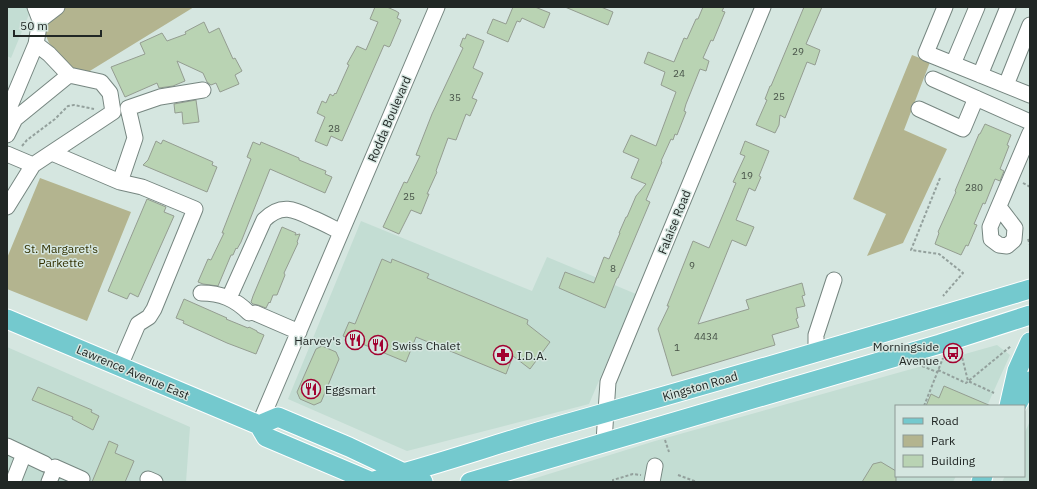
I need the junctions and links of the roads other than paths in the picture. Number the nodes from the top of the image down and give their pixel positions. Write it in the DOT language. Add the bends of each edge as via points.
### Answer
graph roads {
  1 [pos="57,7"];
  2 [pos="437,7"];
  3 [pos="764,7"];
  4 [pos="945,7"];
  5 [pos="977,7"];
  6 [pos="1008,7"];
  7 [pos="37,14"];
  8 [pos="1030,25"];
  9 [pos="36,44"];
  10 [pos="953,64"];
  11 [pos="69,75"];
  12 [pos="980,75"];
  13 [pos="933,79"];
  14 [pos="1006,85"];
  15 [pos="203,90"];
  16 [pos="1029,93"];
  17 [pos="976,98"];
  18 [pos="128,108"];
  19 [pos="919,109"];
  20 [pos="113,112"];
  21 [pos="7,113"];
  22 [pos="1030,122"];
  23 [pos="1030,133"];
  24 [pos="7,135"];
  25 [pos="52,153"];
  26 [pos="10,155"];
  27 [pos="33,165"];
  28 [pos="120,182"];
  29 [pos="7,207"];
  30 [pos="999,207"];
  31 [pos="341,232"];
  32 [pos="834,280"];
  33 [pos="1030,289"];
  34 [pos="201,293"];
  35 [pos="229,298"];
  36 [pos="1030,315"];
  37 [pos="7,319"];
  38 [pos="298,332"];
  39 [pos="1023,342"];
  40 [pos="816,353"];
  41 [pos="120,366"];
  42 [pos="1030,381"];
  43 [pos="1009,405"];
  44 [pos="1017,405"];
  45 [pos="606,413"];
  46 [pos="259,425"];
  47 [pos="604,441"];
  48 [pos="7,446"];
  49 [pos="24,454"];
  50 [pos="45,464"];
  51 [pos="404,473"];
  52 [pos="13,482"];
  53 [pos="49,482"];
  54 [pos="81,482"];
  55 [pos="371,482"];
  56 [pos="423,482"];
  57 [pos="470,482"];
  1 -- 7 [label="street"];
  2 -- 31 [label="street, Rodda Boulevard"];
  3 -- 45 [label="street, Falaise Road" via="608,382"];
  4 -- 10 [label="street" via="926,53"];
  5 -- 10 [label="street"];
  6 -- 12 [label="street"];
  7 -- 9 [label="street"];
  8 -- 14 [label="street"];
  9 -- 11 [label="street"];
  9 -- 21 [label="street"];
  10 -- 12 [label="street"];
  11 -- 20 [label="street" via="101,82 110,93"];
  11 -- 24 [label="street" via="15,119"];
  12 -- 14 [label="street"];
  13 -- 17 [label="street"];
  14 -- 16 [label="street"];
  15 -- 18 [label="street" via="160,97"];
  17 -- 19 [label="street" via="963,129"];
  17 -- 22 [label="street"];
  18 -- 20 [label="street"];
  18 -- 28 [label="street" via="135,138"];
  20 -- 25 [label="street"];
  23 -- 30 [label="street"];
  25 -- 27 [label="street"];
  25 -- 28 [label="street"];
  26 -- 27 [label="street"];
  27 -- 29 [label="street"];
  28 -- 41 [label="street" via="142,187 196,209 154,309 149,317 138,324"];
  31 -- 35 [label="street" via="295,209 285,208 276,211 264,220"];
  31 -- 38 [label="street, Rodda Boulevard"];
  32 -- 40 [label="street" via="816,335"];
  33 -- 40 [label="main road, Kingston Road"];
  34 -- 35 [label="street" via="213,293"];
  35 -- 38 [label="street" via="252,313"];
  36 -- 47 [label="main road" via="940,344"];
  37 -- 41 [label="main road, Lawrence Avenue East"];
  38 -- 46 [label="street, Rodda Boulevard"];
  39 -- 43 [label="main road"];
  40 -- 45 [label="main road, Kingston Road"];
  41 -- 46 [label="main road, Lawrence Avenue East"];
  42 -- 44 [label="main road"];
  45 -- 47 [label="street, Falaise Road"];
  45 -- 51 [label="main road, Kingston Road"];
  46 -- 51 [label="main road" via="278,417"];
  46 -- 55 [label="main road, Lawrence Avenue East" via="266,437"];
  47 -- 57 [label="main road"];
  48 -- 49 [label="street"];
  49 -- 50 [label="street"];
  49 -- 52 [label="street"];
  51 -- 55 [label="main road, Kingston Road"];
  51 -- 56 [label="main road"];
  53 -- 54 [label="street" via="55,468 82,479"];
}
